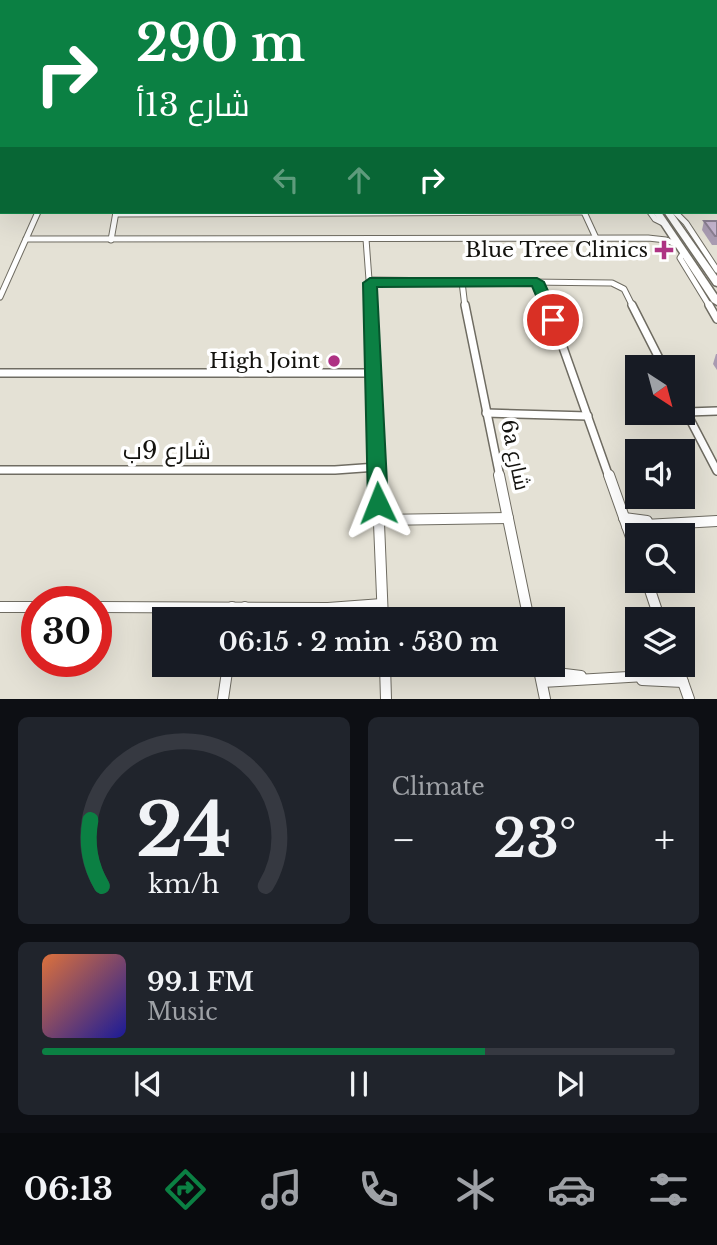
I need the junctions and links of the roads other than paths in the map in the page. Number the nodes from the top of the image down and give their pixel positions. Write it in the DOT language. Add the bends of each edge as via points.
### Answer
graph roads {
  1 [pos="37,214"];
  2 [pos="116,214"];
  3 [pos="350,214"];
  4 [pos="585,214"];
  5 [pos="651,214"];
  6 [pos="658,214"];
  7 [pos="669,214"];
  8 [pos="677,214"];
  9 [pos="667,227"];
  10 [pos="598,237"];
  11 [pos="648,238"];
  12 [pos="369,239"];
  13 [pos="108,240"];
  14 [pos="25,241"];
  15 [pos="682,249"];
  16 [pos="717,270"];
  17 [pos="370,281"];
  18 [pos="459,282"];
  19 [pos="540,282"];
  20 [pos="717,283"];
  21 [pos="0,297"];
  22 [pos="717,302"];
  23 [pos="717,319"];
  24 [pos="657,355"];
  25 [pos="3,374"];
  26 [pos="373,375"];
  27 [pos="695,409"];
  28 [pos="717,411"];
  29 [pos="587,413"];
  30 [pos="487,415"];
  31 [pos="694,425"];
  32 [pos="0,470"];
  33 [pos="377,470"];
  34 [pos="717,471"];
  35 [pos="508,518"];
  36 [pos="379,520"];
  37 [pos="626,522"];
  38 [pos="717,523"];
  39 [pos="0,607"];
  40 [pos="21,607"];
  41 [pos="112,607"];
  42 [pos="152,607"];
  43 [pos="383,607"];
  44 [pos="526,607"];
  45 [pos="565,675"];
  46 [pos="226,677"];
  47 [pos="385,677"];
  48 [pos="541,677"];
  49 [pos="638,677"];
  50 [pos="681,677"];
  51 [pos="223,699"];
  52 [pos="386,699"];
  53 [pos="545,699"];
  54 [pos="689,699"];
  1 -- 14 [label="street"];
  2 -- 3 [label="street"];
  2 -- 13 [label="street"];
  4 -- 10 [label="street"];
  5 -- 9 [label="street"];
  6 -- 9 [label="main road"];
  7 -- 20 [label="main road"];
  8 -- 16 [label="street"];
  9 -- 11 [label="street" via="664,234"];
  9 -- 15 [label="main road"];
  10 -- 11 [label="street"];
  10 -- 12 [label="street"];
  11 -- 15 [label="street" via="666,240"];
  12 -- 13 [label="street"];
  12 -- 17 [label="street"];
  13 -- 14 [label="street"];
  14 -- 21 [label="street"];
  15 -- 22 [label="main road"];
  15 -- 23 [label="street" via="681,258"];
  17 -- 18 [label="street"];
  17 -- 26 [label="street"];
  18 -- 19 [label="street"];
  18 -- 30 [label="street, 6a شارع"];
  19 -- 24 [label="street" via="619,285"];
  19 -- 29 [label="street"];
  25 -- 26 [label="street"];
  26 -- 33 [label="street"];
  27 -- 28 [label="street"];
  29 -- 30 [label="street"];
  29 -- 37 [label="street"];
  30 -- 35 [label="street, 6a شارع"];
  31 -- 34 [label="street"];
  32 -- 33 [label="street, شارع 9ب"];
  33 -- 36 [label="street"];
  35 -- 36 [label="street"];
  35 -- 44 [label="street, 6a شارع"];
  36 -- 43 [label="street"];
  37 -- 38 [label="street"];
  39 -- 40 [label="street"];
  41 -- 42 [label="street"];
  45 -- 49 [label="street"];
  46 -- 51 [label="street"];
  47 -- 52 [label="street"];
  48 -- 53 [label="street"];
  50 -- 54 [label="street"];
}
